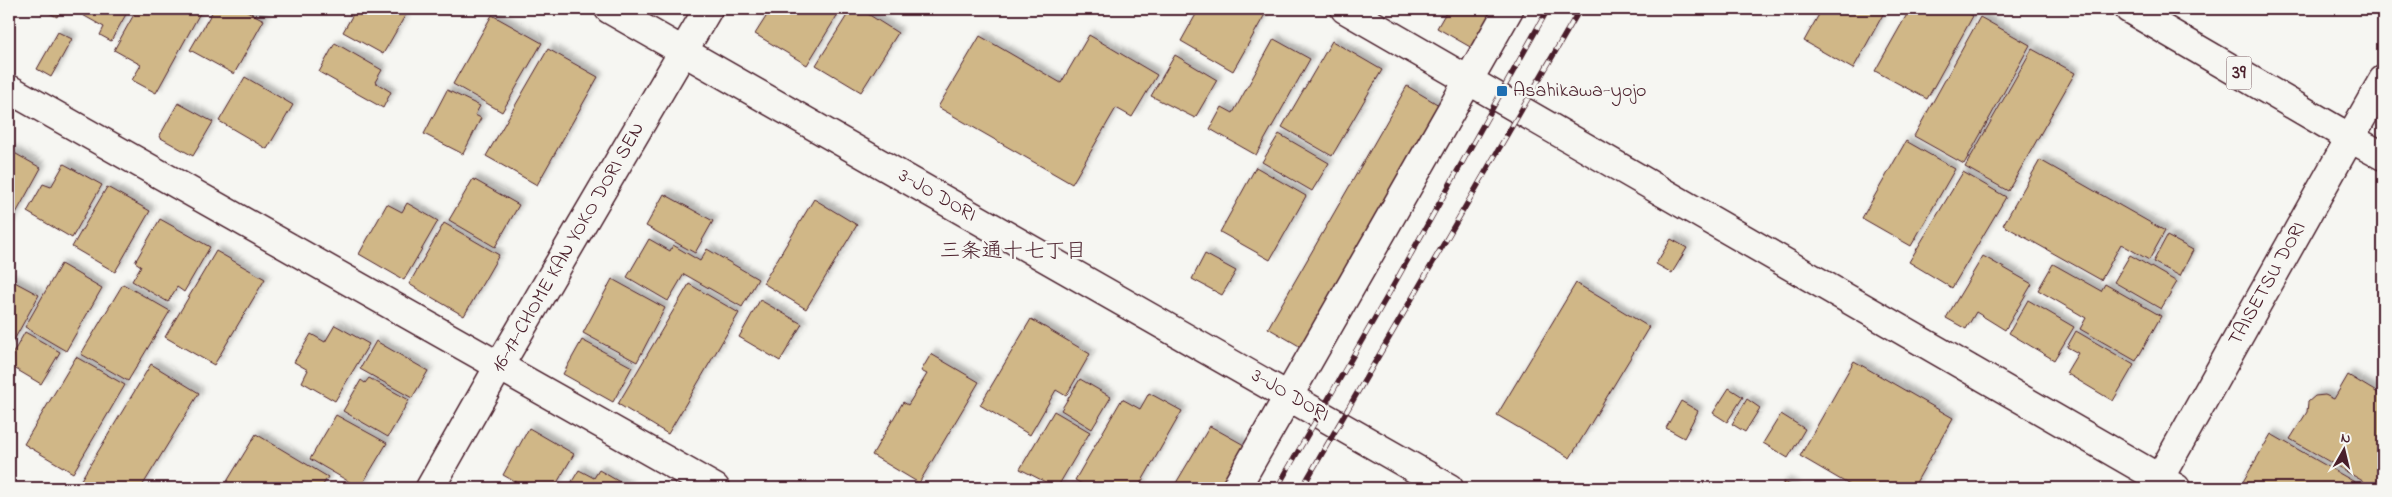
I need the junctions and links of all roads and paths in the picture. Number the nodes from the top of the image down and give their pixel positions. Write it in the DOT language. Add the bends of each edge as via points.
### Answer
graph roads {
  1 [pos="608,9"];
  2 [pos="708,9"];
  3 [pos="1345,9"];
  4 [pos="1509,9"];
  5 [pos="2129,9"];
  6 [pos="684,53"];
  7 [pos="1470,80"];
  8 [pos="2383,80"];
  9 [pos="9,89"];
  10 [pos="2350,138"];
  11 [pos="2383,156"];
  12 [pos="498,368"];
  13 [pos="1289,396"];
  14 [pos="2163,485"];
  15 [pos="430,488"];
  16 [pos="715,488"];
  17 [pos="1236,488"];
  18 [pos="1449,488"];
  1 -- 6 [label="main road, 3-JO DORI"];
  2 -- 6 [label="main road, 16-17-CHOME KAN YOKO DORI SEN"];
  3 -- 7 [label="main road"];
  4 -- 7 [label="main road"];
  5 -- 10 [label="main road, 39"];
  6 -- 12 [label="main road, 16-17-CHOME KAN YOKO DORI SEN"];
  6 -- 13 [label="main road, 3-JO DORI"];
  7 -- 13 [label="main road"];
  7 -- 14 [label="main road"];
  8 -- 10 [label="main road, TAISETSU DORI"];
  9 -- 12 [label="main road"];
  10 -- 11 [label="main road"];
  10 -- 14 [label="main road, TAISETSU DORI"];
  12 -- 15 [label="main road, 16-17-CHOME KAN YOKO DORI SEN"];
  12 -- 16 [label="main road"];
  13 -- 17 [label="main road"];
  13 -- 18 [label="main road, 3-JO DORI"];
}
